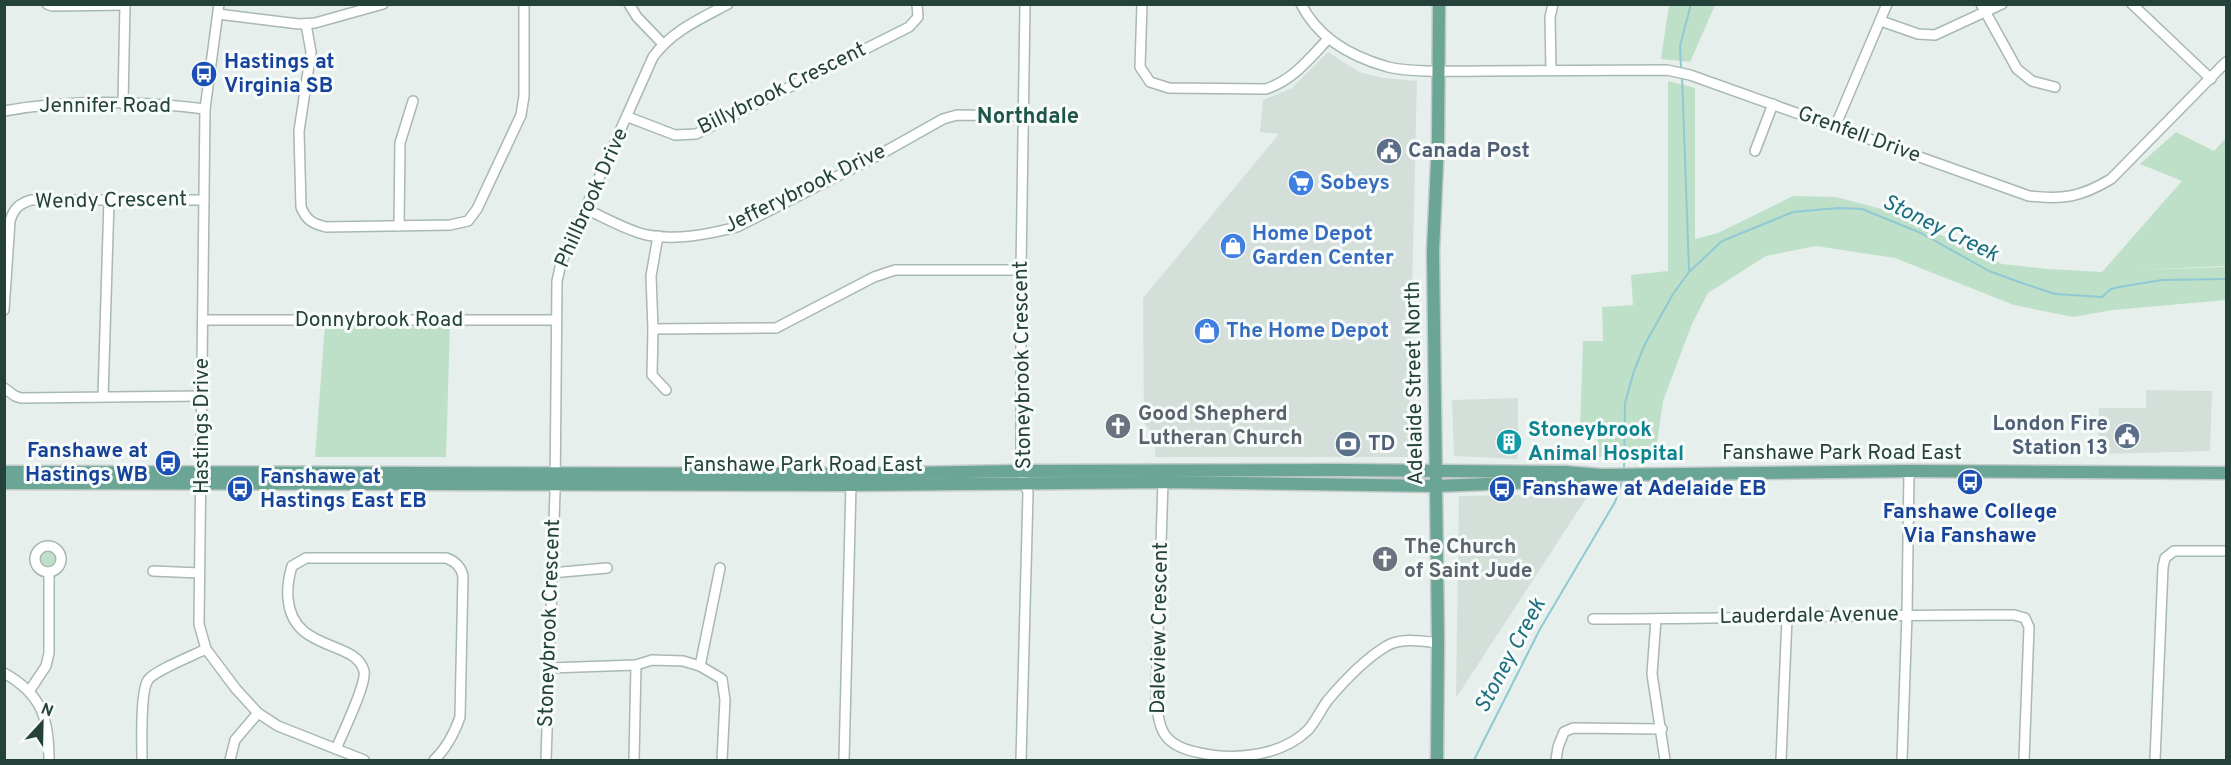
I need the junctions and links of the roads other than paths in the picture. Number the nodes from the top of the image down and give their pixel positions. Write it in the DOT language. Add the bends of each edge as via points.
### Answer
graph roads {
  1 [pos="47,4"];
  2 [pos="383,4"];
  3 [pos="524,4"];
  4 [pos="629,4"];
  5 [pos="728,4"];
  6 [pos="917,4"];
  7 [pos="1025,4"];
  8 [pos="1142,4"];
  9 [pos="1301,4"];
  10 [pos="1439,4"];
  11 [pos="1553,4"];
  12 [pos="1887,4"];
  13 [pos="2002,4"];
  14 [pos="2132,4"];
  15 [pos="125,5"];
  16 [pos="1983,8"];
  17 [pos="218,9"];
  18 [pos="1881,21"];
  19 [pos="306,24"];
  20 [pos="1328,39"];
  21 [pos="663,44"];
  22 [pos="2226,62"];
  23 [pos="1551,70"];
  24 [pos="1438,71"];
  25 [pos="2211,79"];
  26 [pos="2055,87"];
  27 [pos="413,101"];
  28 [pos="123,104"];
  29 [pos="1773,104"];
  30 [pos="205,109"];
  31 [pos="4,111"];
  32 [pos="1023,116"];
  33 [pos="628,117"];
  34 [pos="1835,127"];
  35 [pos="1755,151"];
  36 [pos="109,200"];
  37 [pos="204,200"];
  38 [pos="586,209"];
  39 [pos="399,226"];
  40 [pos="658,236"];
  41 [pos="1021,270"];
  42 [pos="4,310"];
  43 [pos="202,320"];
  44 [pos="556,320"];
  45 [pos="653,329"];
  46 [pos="4,388"];
  47 [pos="666,390"];
  48 [pos="202,396"];
  49 [pos="102,397"];
  50 [pos="1436,471"];
  51 [pos="1909,471"];
  52 [pos="4,472"];
  53 [pos="2226,472"];
  54 [pos="1602,476"];
  55 [pos="202,477"];
  56 [pos="1024,477"];
  57 [pos="555,479"];
  58 [pos="1163,482"];
  59 [pos="4,483"];
  60 [pos="851,485"];
  61 [pos="1436,486"];
  62 [pos="2226,551"];
  63 [pos="607,568"];
  64 [pos="720,568"];
  65 [pos="49,572"];
  66 [pos="153,572"];
  67 [pos="199,573"];
  68 [pos="551,573"];
  69 [pos="1907,614"];
  70 [pos="1593,618"];
  71 [pos="1787,618"];
  72 [pos="1656,619"];
  73 [pos="1438,643"];
  74 [pos="206,650"];
  75 [pos="636,665"];
  76 [pos="700,666"];
  77 [pos="549,668"];
  78 [pos="4,673"];
  79 [pos="30,690"];
  80 [pos="258,713"];
  81 [pos="1662,729"];
  82 [pos="336,749"];
  83 [pos="49,760"];
  84 [pos="142,760"];
  85 [pos="230,760"];
  86 [pos="363,760"];
  87 [pos="434,760"];
  88 [pos="546,760"];
  89 [pos="634,760"];
  90 [pos="722,760"];
  91 [pos="844,760"];
  92 [pos="1021,760"];
  93 [pos="1437,760"];
  94 [pos="1556,760"];
  95 [pos="1665,760"];
  96 [pos="1781,760"];
  97 [pos="1902,760"];
  98 [pos="2024,760"];
  99 [pos="2155,760"];
  1 -- 15 [label="street"];
  2 -- 19 [label="street"];
  3 -- 39 [label="street" via="521,115 477,210 468,221 450,225"];
  4 -- 21 [label="street"];
  5 -- 21 [label="street, Phillbrook Drive"];
  6 -- 33 [label="street, Billybrook Crescent" via="918,18 909,27 696,134 675,135"];
  7 -- 32 [label="street, Stoneybrook Crescent"];
  8 -- 20 [label="street" via="1140,67 1150,82 1169,88 1266,89 1297,72"];
  9 -- 20 [label="street"];
  10 -- 24 [label="main road, Adelaide Street North"];
  11 -- 23 [label="street"];
  12 -- 18 [label="street"];
  13 -- 16 [label="street"];
  14 -- 25 [label="street"];
  15 -- 28 [label="street"];
  16 -- 18 [label="street" via="1935,35 1918,34"];
  16 -- 26 [label="street" via="2017,69 2032,81"];
  17 -- 19 [label="street"];
  17 -- 30 [label="street, Hastings Drive"];
  18 -- 34 [label="street"];
  19 -- 39 [label="street" via="311,52 299,130 301,207 305,217 327,227"];
  20 -- 24 [label="street" via="1390,68"];
  21 -- 33 [label="street, Phillbrook Drive" via="649,65"];
  22 -- 25 [label="street, Grenfell Drive"];
  23 -- 24 [label="street, Grenfell Drive"];
  23 -- 29 [label="street, Grenfell Drive" via="1667,70"];
  24 -- 50 [label="main road, Adelaide Street North" via="1433,251"];
  25 -- 34 [label="street, Grenfell Drive" via="2110,179 2070,198 2029,196"];
  27 -- 39 [label="street" via="400,143"];
  28 -- 30 [label="street, Jennifer Road"];
  28 -- 31 [label="street, Jennifer Road" via="40,105"];
  29 -- 34 [label="street, Grenfell Drive"];
  29 -- 35 [label="street"];
  30 -- 37 [label="street, Hastings Drive"];
  32 -- 40 [label="street, Jefferybrook Drive" via="957,115 943,119 737,227 691,236"];
  32 -- 41 [label="street, Stoneybrook Crescent"];
  33 -- 38 [label="street, Phillbrook Drive"];
  36 -- 37 [label="street, Wendy Crescent"];
  36 -- 42 [label="street, Wendy Crescent" via="31,200 15,209 10,221"];
  36 -- 49 [label="street"];
  37 -- 43 [label="street, Hastings Drive"];
  38 -- 40 [label="street, Jefferybrook Drive" via="646,235"];
  38 -- 44 [label="street, Phillbrook Drive" via="561,262"];
  40 -- 45 [label="street" via="651,276"];
  41 -- 45 [label="street" via="895,270 776,328"];
  41 -- 56 [label="street, Stoneybrook Crescent"];
  43 -- 44 [label="street, Donnybrook Road"];
  43 -- 48 [label="street, Hastings Drive"];
  44 -- 57 [label="street, Phillbrook Drive"];
  45 -- 47 [label="street" via="652,375"];
  46 -- 49 [label="street" via="21,398"];
  48 -- 49 [label="street"];
  48 -- 55 [label="street, Hastings Drive"];
  50 -- 54 [label="main road, Fanshawe Park Road East"];
  50 -- 56 [label="main road, Fanshawe Park Road East"];
  50 -- 61 [label="main road, Adelaide Street North"];
  51 -- 53 [label="main road, Fanshawe Park Road East"];
  51 -- 54 [label="main road, Fanshawe Park Road East"];
  51 -- 69 [label="street"];
  52 -- 55 [label="main road, Fanshawe Park Road East"];
  54 -- 61 [label="main road, Fanshawe Park Road East"];
  55 -- 57 [label="main road, Fanshawe Park Road East"];
  55 -- 59 [label="main road, Fanshawe Park Road East"];
  55 -- 67 [label="street, Hastings Drive"];
  56 -- 57 [label="main road, Fanshawe Park Road East" via="851,474"];
  56 -- 58 [label="main road, Fanshawe Park Road East"];
  56 -- 60 [label="main road, Fanshawe Park Road East"];
  56 -- 92 [label="street, Stoneybrook Crescent" via="1028,493"];
  57 -- 60 [label="main road, Fanshawe Park Road East"];
  57 -- 68 [label="street, Stoneybrook Crescent"];
  58 -- 61 [label="main road, Fanshawe Park Road East"];
  58 -- 73 [label="street, Daleview Crescent" via="1157,719 1164,736 1180,748 1213,756 1251,755 1285,747 1308,729 1328,700 1386,646 1405,641"];
  60 -- 91 [label="street"];
  61 -- 73 [label="main road, Adelaide Street North"];
  62 -- 99 [label="street" via="2174,551 2165,558"];
  63 -- 68 [label="street"];
  64 -- 76 [label="street"];
  65 -- 79 [label="street" via="48,660"];
  66 -- 67 [label="street"];
  67 -- 74 [label="street, Hastings Drive" via="200,624"];
  68 -- 77 [label="street, Stoneybrook Crescent"];
  69 -- 71 [label="street, Lauderdale Avenue"];
  69 -- 97 [label="street"];
  69 -- 98 [label="street, Lauderdale Avenue" via="2025,618 2029,627"];
  70 -- 72 [label="street, Lauderdale Avenue"];
  71 -- 72 [label="street, Lauderdale Avenue"];
  71 -- 96 [label="street"];
  72 -- 81 [label="street" via="1652,674"];
  73 -- 93 [label="main road, Adelaide Street North"];
  74 -- 80 [label="street, Hastings Drive"];
  74 -- 84 [label="street" via="148,680"];
  75 -- 76 [label="street" via="652,660"];
  75 -- 77 [label="street"];
  75 -- 89 [label="street"];
  76 -- 90 [label="street" via="722,679"];
  77 -- 88 [label="street, Stoneybrook Crescent"];
  78 -- 79 [label="street"];
  79 -- 83 [label="street" via="48,726"];
  80 -- 82 [label="street, Hastings Drive" via="278,726"];
  80 -- 85 [label="street" via="236,740"];
  81 -- 94 [label="street" via="1573,728 1564,732"];
  81 -- 95 [label="street"];
  82 -- 86 [label="street, Hastings Drive"];
  82 -- 87 [label="street" via="364,672 349,654 302,631 288,606 292,566 306,558 446,558 462,570 463,576 460,717 443,751"];
}
